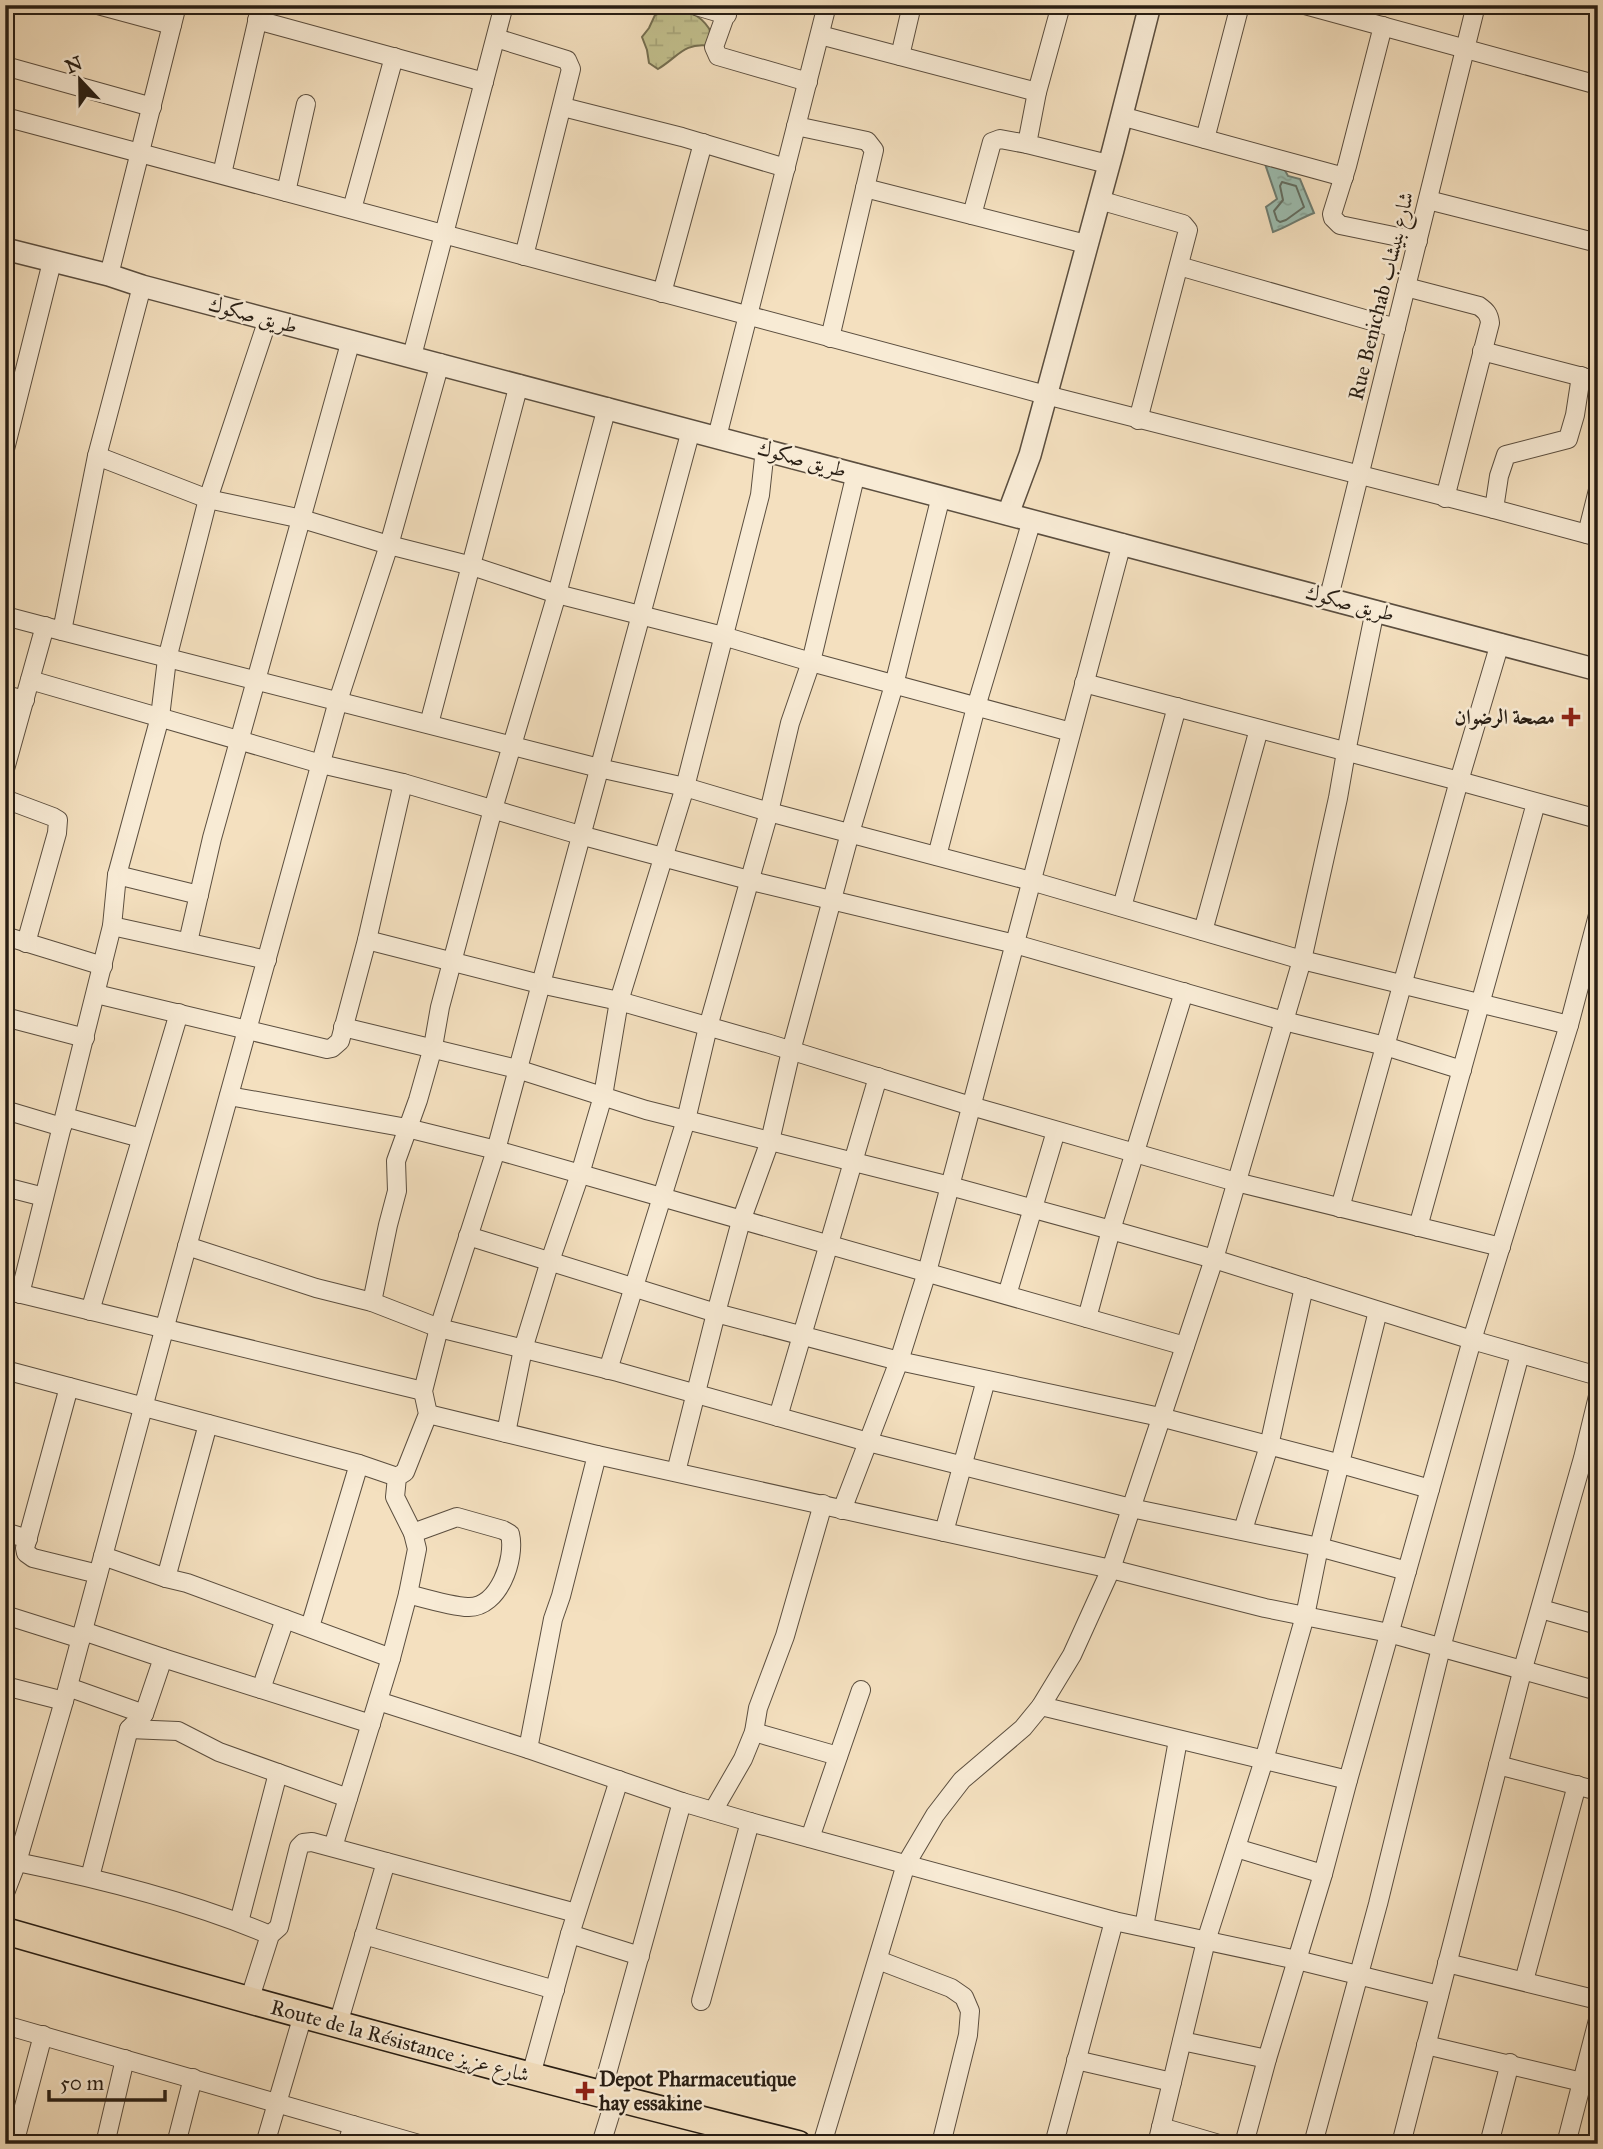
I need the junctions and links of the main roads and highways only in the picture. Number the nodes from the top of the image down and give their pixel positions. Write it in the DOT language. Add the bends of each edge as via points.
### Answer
graph roads {
  1 [pos="5,1931"];
  2 [pos="797,2144"];
  1 -- 2 [label="main road, Route de la Résistance شارع عزيز" via="249,2001"];
}
